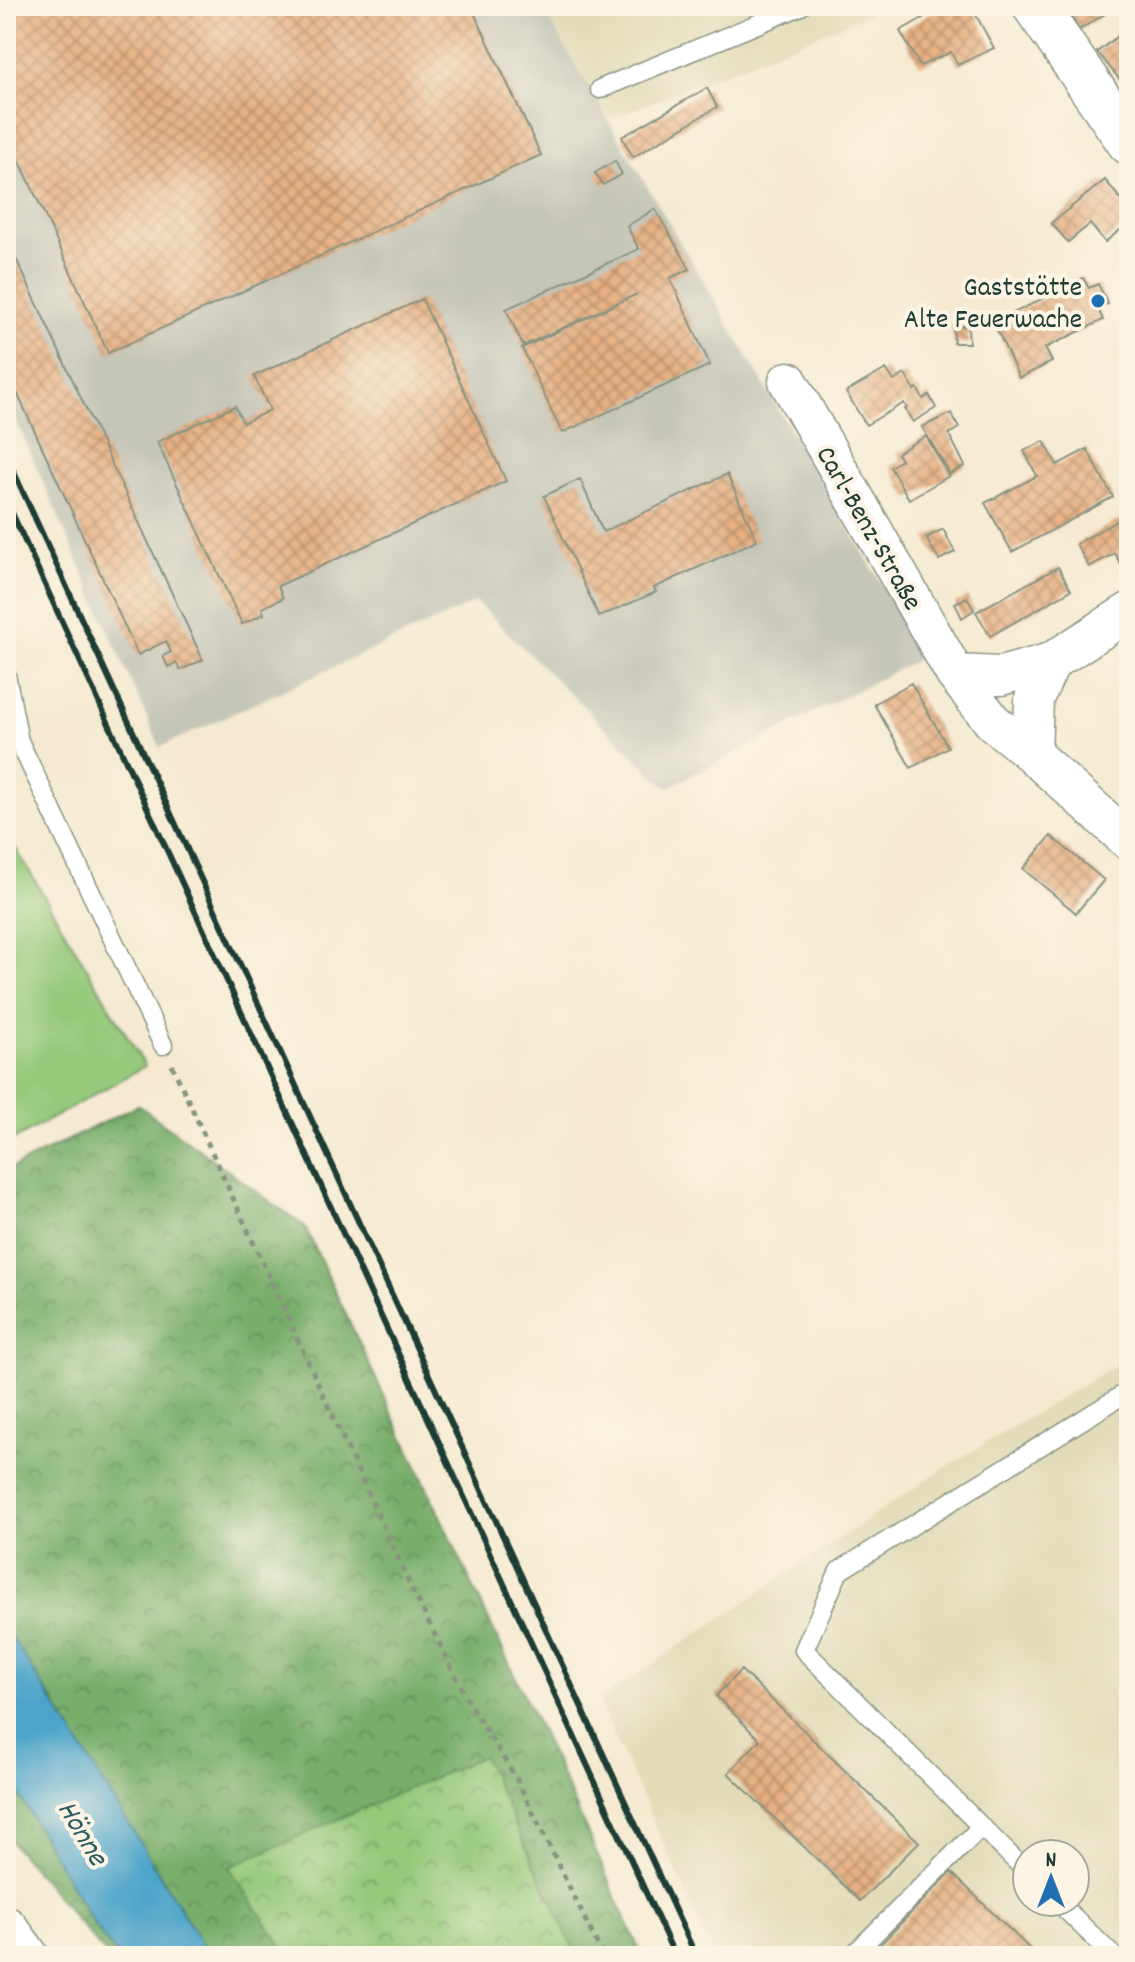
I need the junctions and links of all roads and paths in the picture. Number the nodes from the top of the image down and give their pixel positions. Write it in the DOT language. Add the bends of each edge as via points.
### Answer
graph roads {
  1 [pos="801,6"];
  2 [pos="1035,6"];
  3 [pos="600,89"];
  4 [pos="1129,142"];
  5 [pos="788,381"];
  6 [pos="1129,612"];
  7 [pos="1051,662"];
  8 [pos="6,674"];
  9 [pos="955,674"];
  10 [pos="1032,754"];
  11 [pos="1129,841"];
  12 [pos="163,1045"];
  13 [pos="1129,1391"];
  14 [pos="981,1827"];
  15 [pos="1011,1856"];
  16 [pos="1074,1918"];
  17 [pos="6,1929"];
  18 [pos="26,1956"];
  19 [pos="603,1956"];
  20 [pos="852,1956"];
  21 [pos="1113,1956"];
  1 -- 3 [label="lane"];
  2 -- 4 [label="main road"];
  5 -- 9 [label="street, Carl-Benz-Straße"];
  6 -- 7 [label="street"];
  7 -- 9 [label="street" via="1001,676"];
  7 -- 10 [label="street" via="1034,699"];
  8 -- 12 [label="lane" via="19,741"];
  9 -- 10 [label="street, Carl-Benz-Straße" via="993,722"];
  10 -- 11 [label="street, Carl-Benz-Straße"];
  12 -- 19 [label="path" via="412,1589 470,1705 515,1776"];
  13 -- 14 [label="lane" via="839,1571 804,1650"];
  14 -- 15 [label="lane"];
  14 -- 20 [label="lane"];
  16 -- 21 [label="lane"];
  17 -- 18 [label="main road"];
}
